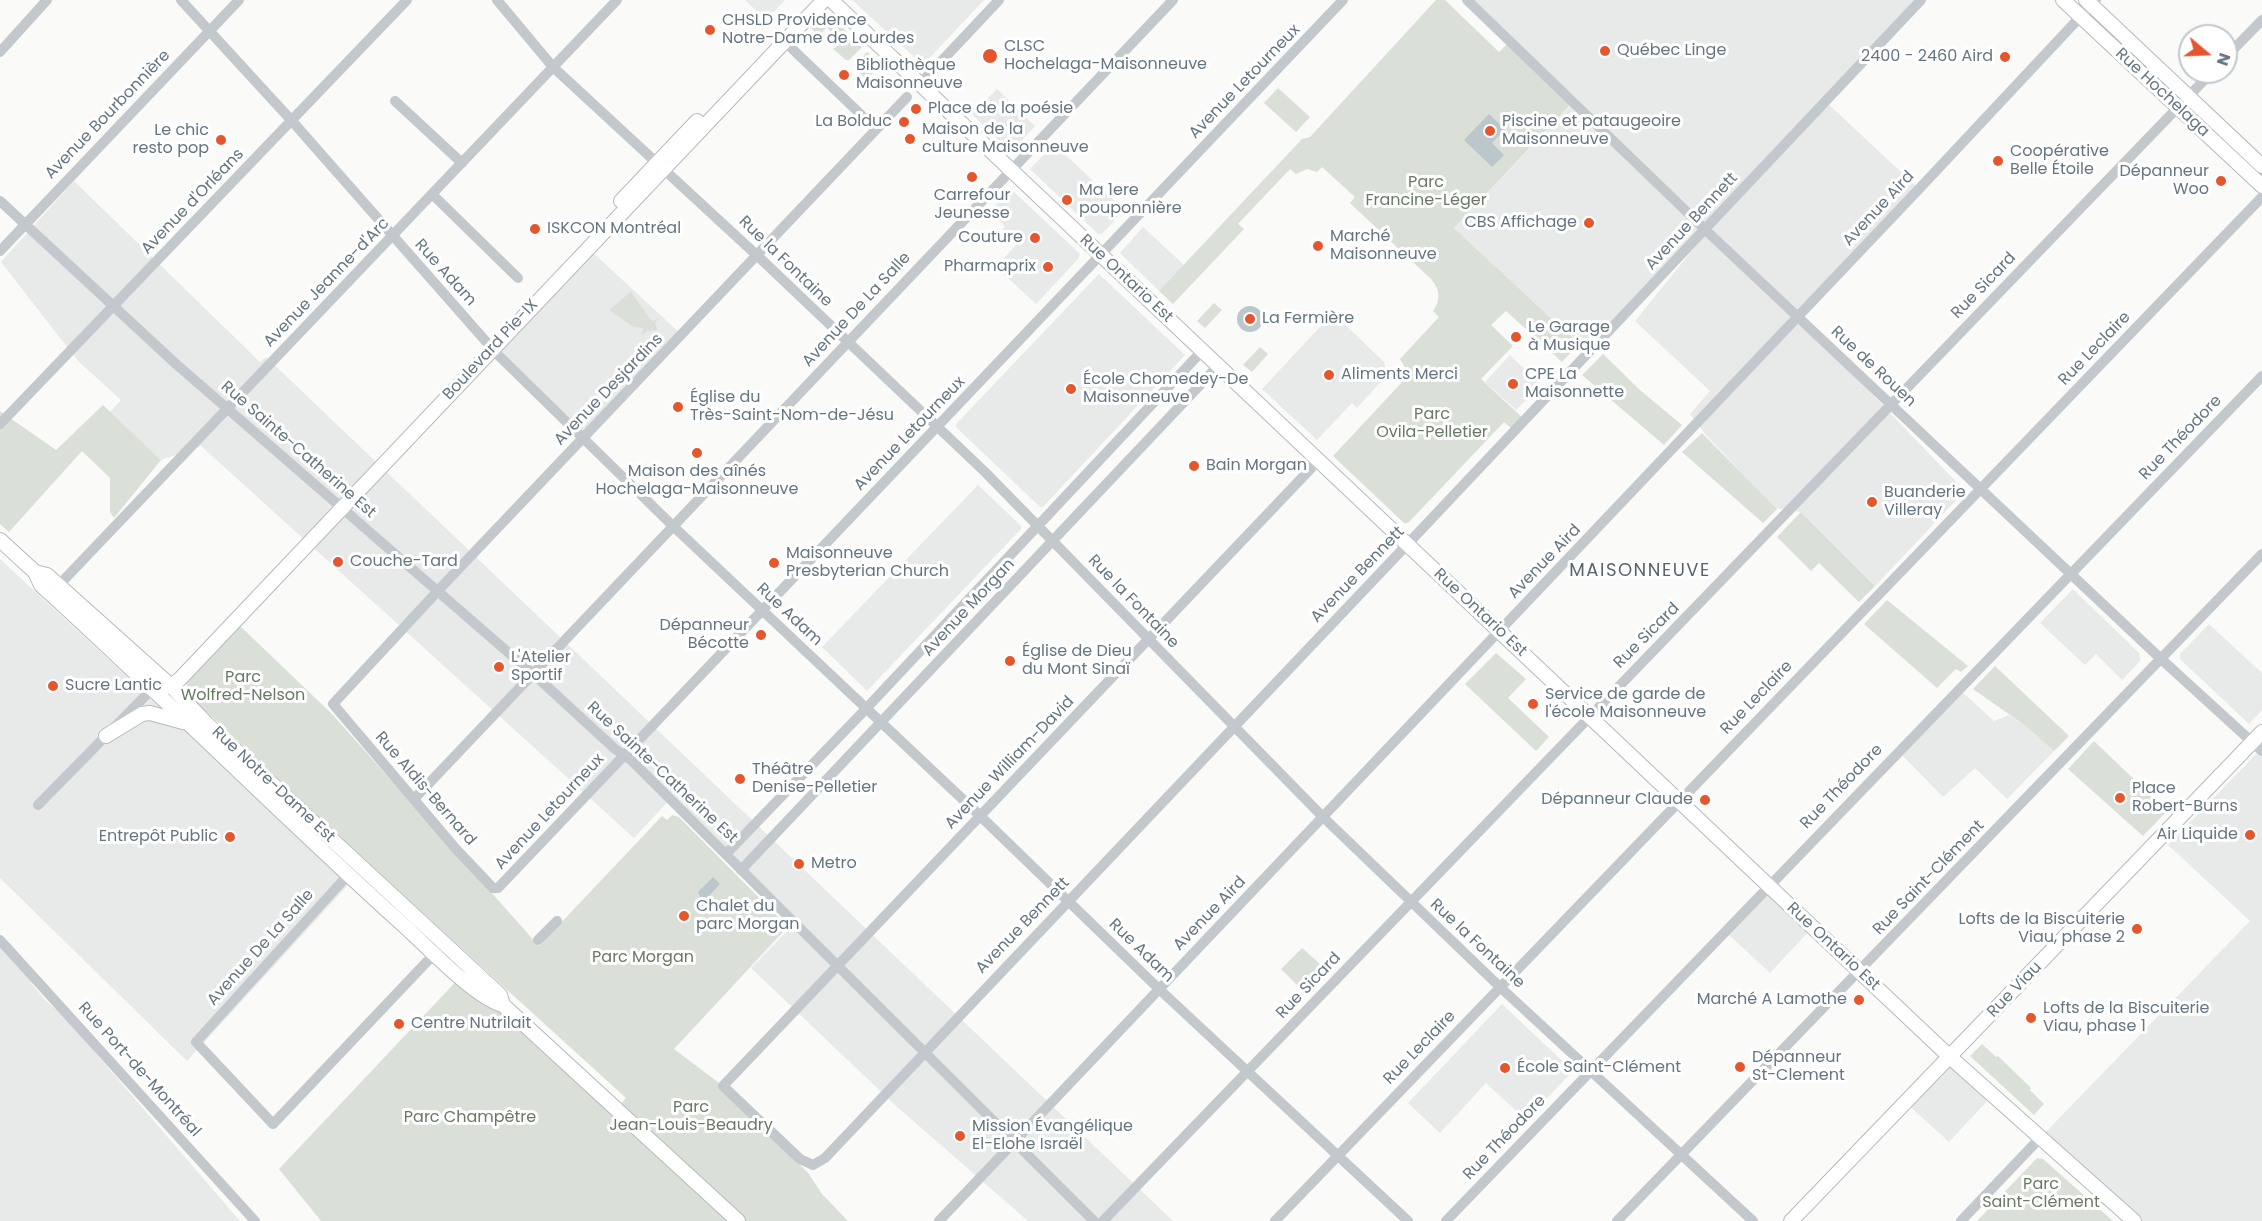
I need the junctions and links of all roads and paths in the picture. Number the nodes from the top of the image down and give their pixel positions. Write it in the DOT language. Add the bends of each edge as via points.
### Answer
graph roads {
  1 [pos="47,0"];
  2 [pos="181,0"];
  3 [pos="239,0"];
  4 [pos="407,0"];
  5 [pos="497,0"];
  6 [pos="617,0"];
  7 [pos="812,0"];
  8 [pos="824,0"];
  9 [pos="831,0"];
  10 [pos="999,0"];
  11 [pos="1173,0"];
  12 [pos="1343,0"];
  13 [pos="1467,0"];
  14 [pos="1921,0"];
  15 [pos="2063,0"];
  16 [pos="2091,2"];
  17 [pos="2080,17"];
  18 [pos="2262,20"];
  19 [pos="209,31"];
  20 [pos="785,42"];
  21 [pos="2238,45"];
  22 [pos="0,52"];
  23 [pos="553,67"];
  24 [pos="920,84"];
  25 [pos="2200,84"];
  26 [pos="2189,96"];
  27 [pos="907,97"];
  28 [pos="395,101"];
  29 [pos="2178,107"];
  30 [pos="292,121"];
  31 [pos="876,129"];
  32 [pos="462,163"];
  33 [pos="661,166"];
  34 [pos="2262,166"];
  35 [pos="1012,171"];
  36 [pos="2262,186"];
  37 [pos="432,194"];
  38 [pos="2262,197"];
  39 [pos="0,201"];
  40 [pos="26,224"];
  41 [pos="1706,230"];
  42 [pos="392,236"];
  43 [pos="0,252"];
  44 [pos="756,254"];
  45 [pos="1101,255"];
  46 [pos="518,278"];
  47 [pos="113,306"];
  48 [pos="1798,317"];
  49 [pos="847,343"];
  50 [pos="490,346"];
  51 [pos="1202,351"];
  52 [pos="1218,366"];
  53 [pos="2262,376"];
  54 [pos="1891,404"];
  55 [pos="228,409"];
  56 [pos="0,424"];
  57 [pos="937,427"];
  58 [pos="583,438"];
  59 [pos="1318,461"];
  60 [pos="1980,488"];
  61 [pos="339,505"];
  62 [pos="1039,526"];
  63 [pos="674,527"];
  64 [pos="0,540"];
  65 [pos="1053,540"];
  66 [pos="1408,545"];
  67 [pos="2262,554"];
  68 [pos="35,572"];
  69 [pos="2070,573"];
  70 [pos="58,586"];
  71 [pos="437,591"];
  72 [pos="762,611"];
  73 [pos="1499,632"];
  74 [pos="1149,639"];
  75 [pos="2160,658"];
  76 [pos="534,675"];
  77 [pos="168,684"];
  78 [pos="152,689"];
  79 [pos="333,704"];
  80 [pos="867,709"];
  81 [pos="1589,717"];
  82 [pos="881,722"];
  83 [pos="189,724"];
  84 [pos="1234,727"];
  85 [pos="106,736"];
  86 [pos="2259,742"];
  87 [pos="624,755"];
  88 [pos="414,798"];
  89 [pos="1679,801"];
  90 [pos="38,805"];
  91 [pos="980,816"];
  92 [pos="1323,817"];
  93 [pos="726,854"];
  94 [pos="741,870"];
  95 [pos="348,875"];
  96 [pos="1768,885"];
  97 [pos="498,888"];
  98 [pos="1068,902"];
  99 [pos="1411,902"];
  100 [pos="557,921"];
  101 [pos="0,940"];
  102 [pos="538,940"];
  103 [pos="439,948"];
  104 [pos="838,966"];
  105 [pos="1859,972"];
  106 [pos="1500,987"];
  107 [pos="1159,989"];
  108 [pos="924,1054"];
  109 [pos="1950,1058"];
  110 [pos="1591,1071"];
  111 [pos="1247,1072"];
  112 [pos="2040,1138"];
  113 [pos="1013,1143"];
  114 [pos="1680,1155"];
  115 [pos="1337,1156"];
  116 [pos="813,1165"];
  117 [pos="255,1221"];
  118 [pos="738,1221"];
  119 [pos="939,1221"];
  120 [pos="1094,1221"];
  121 [pos="1103,1221"];
  122 [pos="1275,1221"];
  123 [pos="1408,1221"];
  124 [pos="1446,1221"];
  125 [pos="1617,1221"];
  126 [pos="1753,1221"];
  127 [pos="1791,1221"];
  128 [pos="1961,1221"];
  129 [pos="2134,1221"];
  1 -- 22 [label="street"];
  2 -- 19 [label="street, Rue Adam"];
  3 -- 19 [label="street, Avenue Bourbonnière"];
  4 -- 30 [label="street, Avenue d'Orléans"];
  5 -- 23 [label="street, Rue la Fontaine"];
  6 -- 23 [label="street, Avenue Jeanne-d'Arc"];
  7 -- 33 [label="main road, Boulevard Pie-IX"];
  8 -- 20 [label="main road, Boulevard Pie-IX"];
  9 -- 24 [label="main road, Rue Ontario Est"];
  10 -- 24 [label="street"];
  11 -- 35 [label="street, Avenue De La Salle"];
  12 -- 45 [label="street, Avenue Letourneux"];
  13 -- 41 [label="street, Rue de Rouen"];
  14 -- 41 [label="street, Avenue Bennett"];
  15 -- 17 [label="main road, Rue Hochelaga"];
  16 -- 17 [label="street, Avenue Aird"];
  16 -- 26 [label="main road, Rue Hochelaga"];
  17 -- 29 [label="main road, Rue Hochelaga"];
  17 -- 48 [label="street, Avenue Aird"];
  18 -- 21 [label="street"];
  19 -- 30 [label="street, Rue Adam"];
  19 -- 40 [label="street, Avenue Bourbonnière"];
  20 -- 31 [label="street"];
  20 -- 33 [label="main road, Boulevard Pie-IX"];
  23 -- 32 [label="street, Avenue Jeanne-d'Arc"];
  23 -- 33 [label="street, Rue la Fontaine"];
  24 -- 35 [label="main road, Rue Ontario Est"];
  25 -- 26 [label="street, Rue Sicard"];
  26 -- 29 [label="street, Rue Sicard"];
  26 -- 34 [label="main road, Rue Hochelaga"];
  27 -- 31 [label="street, Avenue Desjardins"];
  28 -- 32 [label="street"];
  29 -- 36 [label="main road, Rue Hochelaga"];
  29 -- 54 [label="street, Rue Sicard"];
  30 -- 42 [label="street, Rue Adam"];
  30 -- 47 [label="street, Avenue d'Orléans"];
  31 -- 44 [label="street, Avenue Desjardins"];
  32 -- 37 [label="street, Avenue Jeanne-d'Arc"];
  33 -- 44 [label="street, Rue la Fontaine"];
  33 -- 50 [label="main road, Boulevard Pie-IX"];
  33 -- 50 [label="main road, Boulevard Pie-IX" via="535,294"];
  35 -- 45 [label="main road, Rue Ontario Est"];
  35 -- 49 [label="street, Avenue De La Salle"];
  37 -- 42 [label="street, Avenue Jeanne-d'Arc"];
  37 -- 46 [label="street"];
  38 -- 60 [label="street, Rue Leclaire"];
  39 -- 40 [label="street, Rue Sainte-Catherine Est"];
  40 -- 43 [label="street, Avenue Bourbonnière"];
  40 -- 47 [label="street, Rue Sainte-Catherine Est"];
  41 -- 48 [label="street, Rue de Rouen"];
  41 -- 66 [label="street, Avenue Bennett"];
  42 -- 50 [label="street, Rue Adam"];
  42 -- 55 [label="street, Avenue Jeanne-d'Arc"];
  44 -- 49 [label="street, Rue la Fontaine"];
  44 -- 58 [label="street, Avenue Desjardins"];
  45 -- 51 [label="main road, Rue Ontario Est"];
  45 -- 57 [label="street, Avenue Letourneux"];
  47 -- 55 [label="street, Rue Sainte-Catherine Est"];
  47 -- 56 [label="street, Avenue d'Orléans"];
  48 -- 54 [label="street, Rue de Rouen"];
  48 -- 73 [label="street, Avenue Aird"];
  49 -- 57 [label="street, Rue la Fontaine"];
  49 -- 63 [label="street, Avenue De La Salle"];
  50 -- 58 [label="street, Rue Adam"];
  50 -- 61 [label="main road, Boulevard Pie-IX"];
  50 -- 61 [label="main road, Boulevard Pie-IX" via="445,387"];
  51 -- 52 [label="main road, Rue Ontario Est"];
  51 -- 62 [label="street, Avenue Morgan"];
  52 -- 59 [label="main road, Rue Ontario Est"];
  52 -- 65 [label="street, Avenue Morgan"];
  53 -- 69 [label="street, Rue Théodore"];
  54 -- 60 [label="street, Rue de Rouen"];
  54 -- 81 [label="street, Rue Sicard"];
  55 -- 61 [label="street, Rue Sainte-Catherine Est"];
  55 -- 70 [label="street, Avenue Jeanne-d'Arc"];
  57 -- 62 [label="street, Rue la Fontaine"];
  57 -- 72 [label="street, Avenue Letourneux"];
  58 -- 63 [label="street, Rue Adam"];
  58 -- 71 [label="street, Avenue Desjardins"];
  59 -- 66 [label="main road, Rue Ontario Est"];
  59 -- 74 [label="street, Avenue William-David"];
  60 -- 69 [label="street, Rue de Rouen"];
  60 -- 89 [label="street, Rue Leclaire"];
  61 -- 71 [label="street, Rue Sainte-Catherine Est"];
  61 -- 77 [label="main road, Boulevard Pie-IX"];
  62 -- 65 [label="street, Rue la Fontaine"];
  62 -- 80 [label="street, Avenue Morgan"];
  63 -- 72 [label="street, Rue Adam"];
  63 -- 76 [label="street, Avenue De La Salle"];
  64 -- 68 [label="main road, Rue Notre-Dame Est"];
  65 -- 74 [label="street, Rue la Fontaine"];
  65 -- 82 [label="street, Avenue Morgan"];
  66 -- 73 [label="main road, Rue Ontario Est"];
  66 -- 84 [label="street, Avenue Bennett"];
  67 -- 75 [label="street, Rue Saint-Clément"];
  68 -- 70 [label="main road, Rue Notre-Dame Est" via="46,575"];
  68 -- 78 [label="main road, Rue Notre-Dame Est" via="41,585"];
  69 -- 75 [label="street, Rue de Rouen"];
  69 -- 96 [label="street, Rue Théodore"];
  70 -- 77 [label="main road, Rue Notre-Dame Est"];
  71 -- 76 [label="street, Rue Sainte-Catherine Est"];
  71 -- 79 [label="street, Avenue Desjardins"];
  72 -- 80 [label="street, Rue Adam"];
  72 -- 87 [label="street, Avenue Letourneux"];
  73 -- 81 [label="main road, Rue Ontario Est"];
  73 -- 92 [label="street, Avenue Aird"];
  74 -- 84 [label="street, Rue la Fontaine"];
  74 -- 91 [label="street, Avenue William-David"];
  75 -- 86 [label="street, Rue de Rouen"];
  75 -- 105 [label="street, Rue Saint-Clément"];
  76 -- 87 [label="street, Rue Sainte-Catherine Est"];
  76 -- 88 [label="street, Avenue De La Salle"];
  77 -- 78 [label="main road"];
  77 -- 103 [label="main road, Rue Notre-Dame Est"];
  78 -- 83 [label="main road, Rue Notre-Dame Est"];
  78 -- 85 [label="street"];
  79 -- 88 [label="street, Rue Aldis-Bernard"];
  80 -- 82 [label="street, Rue Adam"];
  80 -- 93 [label="street, Avenue Morgan"];
  81 -- 89 [label="main road, Rue Ontario Est"];
  81 -- 99 [label="street, Rue Sicard"];
  82 -- 91 [label="street, Rue Adam"];
  82 -- 94 [label="street, Avenue Morgan"];
  83 -- 85 [label="main road" via="142,714"];
  83 -- 95 [label="main road, Rue Notre-Dame Est"];
  84 -- 92 [label="street, Rue la Fontaine"];
  84 -- 98 [label="street, Avenue Bennett"];
  85 -- 90 [label="street"];
  86 -- 109 [label="main road, Rue Viau"];
  87 -- 93 [label="street, Rue Sainte-Catherine Est"];
  87 -- 97 [label="street, Avenue Letourneux"];
  88 -- 97 [label="street, Rue Aldis-Bernard" via="456,849 493,888"];
  89 -- 96 [label="main road, Rue Ontario Est"];
  89 -- 106 [label="street, Rue Leclaire"];
  91 -- 98 [label="street, Rue Adam"];
  91 -- 104 [label="street, Avenue William-David"];
  92 -- 99 [label="street, Rue la Fontaine"];
  92 -- 107 [label="street, Avenue Aird"];
  93 -- 94 [label="street, Rue Sainte-Catherine Est"];
  94 -- 104 [label="street, Rue Sainte-Catherine Est"];
  95 -- 103 [label="main road, Rue Notre-Dame Est"];
  95 -- 103 [label="street, Avenue De La Salle" via="196,1042 273,1124"];
  96 -- 105 [label="main road, Rue Ontario Est"];
  96 -- 110 [label="street, Rue Théodore"];
  98 -- 107 [label="street, Rue Adam"];
  98 -- 108 [label="street, Avenue Bennett"];
  99 -- 106 [label="street, Rue la Fontaine"];
  99 -- 111 [label="street, Rue Sicard"];
  100 -- 102 [label="street"];
  101 -- 117 [label="street, Rue Port-de-Montréal"];
  103 -- 118 [label="main road, Rue Notre-Dame Est" via="500,995 503,1005"];
  104 -- 108 [label="street, Rue Sainte-Catherine Est"];
  104 -- 116 [label="street, Avenue William-David" via="723,1086 800,1159"];
  105 -- 109 [label="main road, Rue Ontario Est"];
  105 -- 114 [label="street, Rue Saint-Clément"];
  106 -- 110 [label="street, Rue la Fontaine"];
  106 -- 115 [label="street, Rue Leclaire"];
  107 -- 111 [label="street, Rue Adam"];
  107 -- 113 [label="street, Avenue Aird"];
  108 -- 113 [label="street, Rue Sainte-Catherine Est"];
  108 -- 116 [label="street, Avenue Bennett" via="825,1158"];
  109 -- 112 [label="main road, Rue Ontario Est"];
  109 -- 127 [label="main road, Rue Viau"];
  110 -- 114 [label="street, Rue la Fontaine"];
  110 -- 124 [label="street, Rue Théodore"];
  111 -- 115 [label="street, Rue Adam"];
  111 -- 121 [label="street, Rue Sicard"];
  112 -- 128 [label="street"];
  112 -- 129 [label="main road, Rue Ontario Est"];
  113 -- 119 [label="street, Avenue Aird"];
  113 -- 120 [label="street, Rue Sainte-Catherine Est"];
  114 -- 125 [label="street, Rue Saint-Clément"];
  114 -- 126 [label="street, Rue la Fontaine"];
  115 -- 122 [label="street, Rue Leclaire"];
  115 -- 123 [label="street, Rue Adam"];
}
